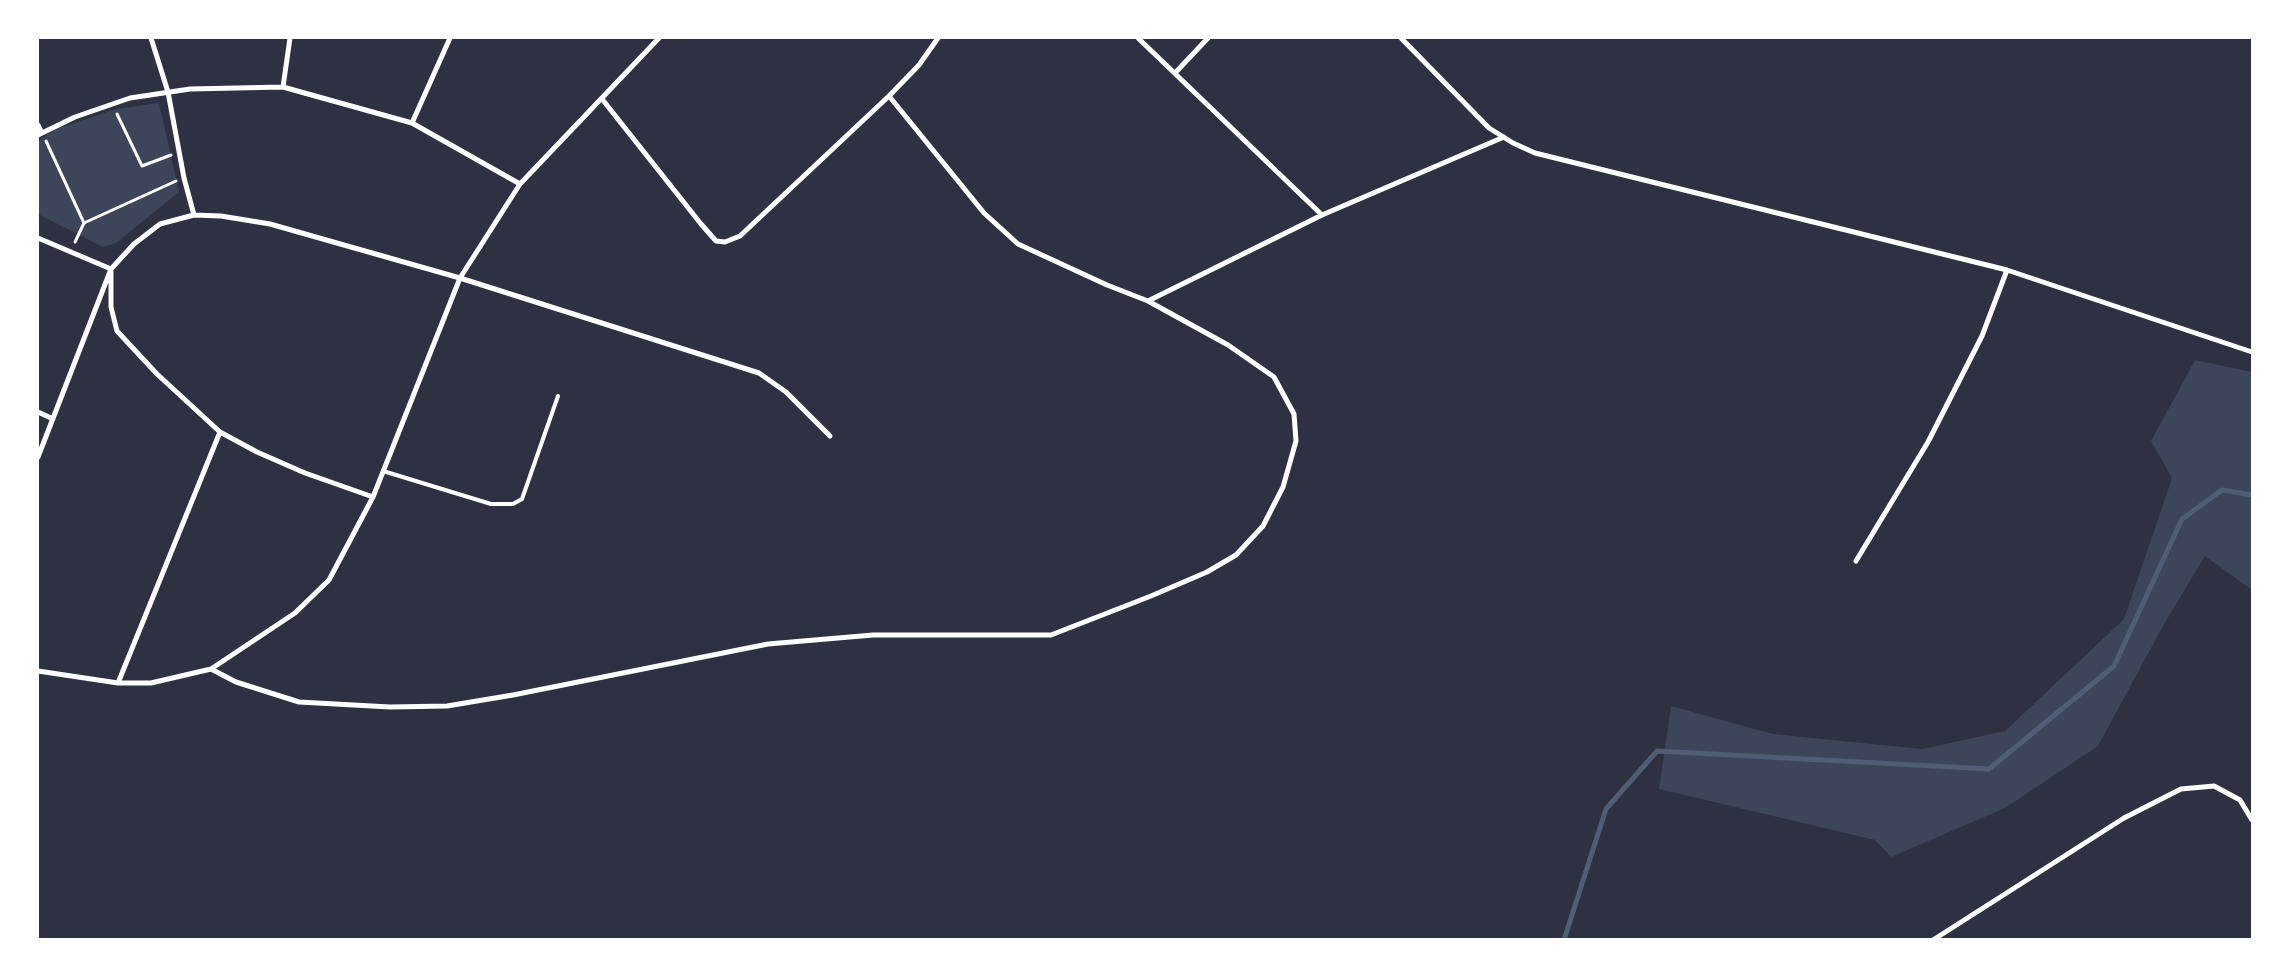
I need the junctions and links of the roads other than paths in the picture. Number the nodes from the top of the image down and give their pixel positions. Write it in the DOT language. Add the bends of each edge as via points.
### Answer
graph roads {
  1 [pos="151,38"];
  2 [pos="290,38"];
  3 [pos="450,38"];
  4 [pos="659,38"];
  5 [pos="1138,38"];
  6 [pos="1208,38"];
  7 [pos="1401,38"];
  8 [pos="936,39"];
  9 [pos="1175,73"];
  10 [pos="283,87"];
  11 [pos="168,92"];
  12 [pos="888,96"];
  13 [pos="602,99"];
  14 [pos="412,123"];
  15 [pos="38,125"];
  16 [pos="39,133"];
  17 [pos="1504,137"];
  18 [pos="520,184"];
  19 [pos="194,215"];
  20 [pos="1322,216"];
  21 [pos="38,238"];
  22 [pos="111,269"];
  23 [pos="2008,270"];
  24 [pos="460,278"];
  25 [pos="1148,301"];
  26 [pos="2252,352"];
  27 [pos="558,396"];
  28 [pos="38,412"];
  29 [pos="53,419"];
  30 [pos="220,432"];
  31 [pos="830,436"];
  32 [pos="38,457"];
  33 [pos="383,471"];
  34 [pos="373,497"];
  35 [pos="1856,561"];
  36 [pos="211,669"];
  37 [pos="38,671"];
  38 [pos="118,683"];
  39 [pos="2252,820"];
  40 [pos="1933,940"];
  1 -- 11 [label="street"];
  2 -- 10 [label="street"];
  3 -- 14 [label="street"];
  4 -- 13 [label="street"];
  5 -- 9 [label="street"];
  6 -- 9 [label="street"];
  7 -- 17 [label="street" via="1490,128"];
  8 -- 12 [label="street" via="919,65"];
  9 -- 20 [label="street"];
  10 -- 11 [label="street"];
  10 -- 14 [label="street"];
  11 -- 16 [label="street" via="112,104"];
  11 -- 19 [label="street" via="178,152"];
  12 -- 13 [label="street" via="740,236 725,242 716,240"];
  12 -- 25 [label="street" via="984,213 1018,244"];
  13 -- 18 [label="street"];
  14 -- 18 [label="street"];
  15 -- 16 [label="street"];
  17 -- 20 [label="street"];
  17 -- 23 [label="street" via="1535,153"];
  18 -- 24 [label="street"];
  19 -- 22 [label="street" via="160,224 134,244"];
  19 -- 24 [label="street" via="270,224"];
  20 -- 25 [label="street"];
  21 -- 22 [label="street"];
  22 -- 29 [label="street"];
  22 -- 30 [label="street" via="111,308 117,331 157,374"];
  23 -- 26 [label="street"];
  23 -- 35 [label="street" via="1982,336 1932,433"];
  24 -- 31 [label="street" via="759,373 786,392"];
  24 -- 33 [label="street"];
  25 -- 36 [label="street" via="1228,346 1274,377 1294,414 1296,441 1283,487 1263,526 1236,555 1207,572 1151,596 1051,635 873,635 768,644 447,706 390,707 299,702 236,682"];
  27 -- 33 [label="lane" via="522,499 513,504 491,504"];
  28 -- 29 [label="street"];
  29 -- 32 [label="street"];
  30 -- 34 [label="street" via="305,473"];
  30 -- 38 [label="street"];
  33 -- 34 [label="street"];
  34 -- 36 [label="street" via="329,580 295,613"];
  36 -- 38 [label="street" via="151,683"];
  37 -- 38 [label="street"];
  39 -- 40 [label="street" via="2240,800 2214,786 2181,789 2124,818"];
}
